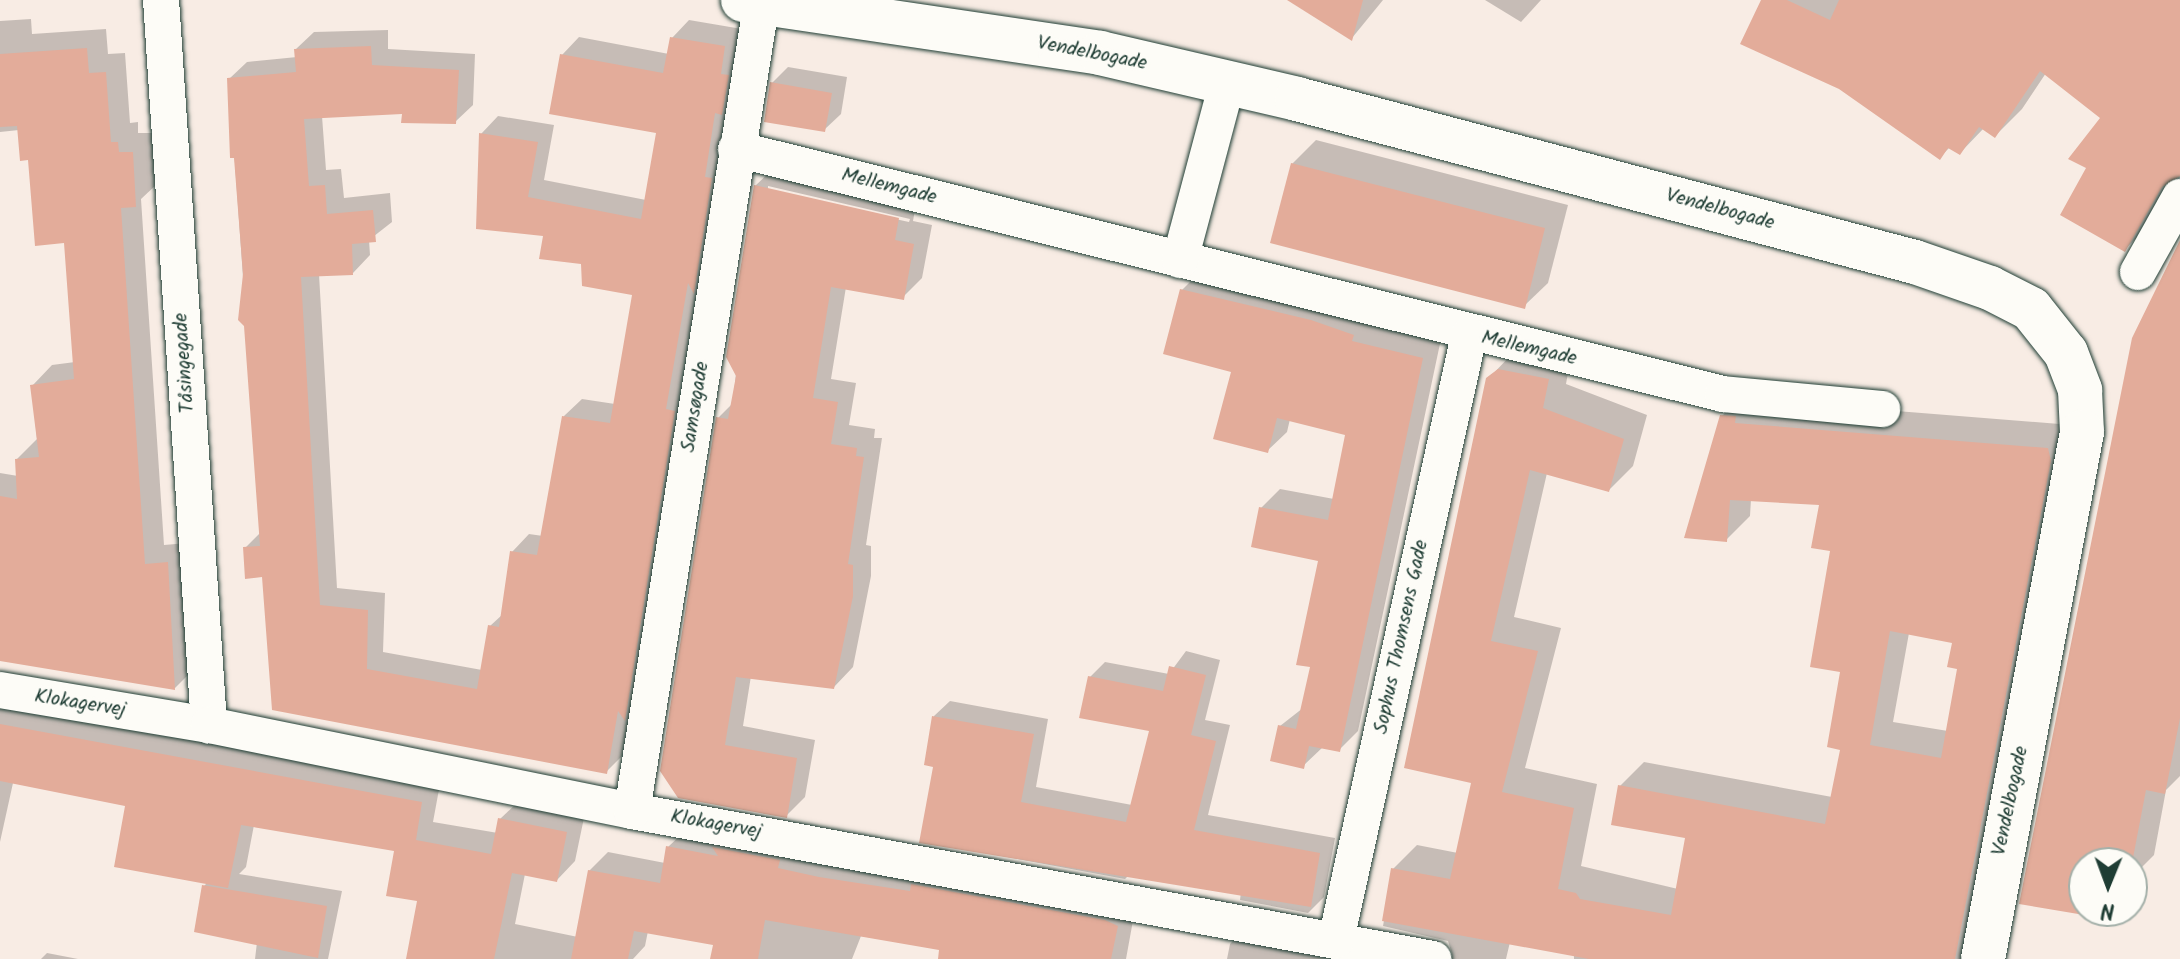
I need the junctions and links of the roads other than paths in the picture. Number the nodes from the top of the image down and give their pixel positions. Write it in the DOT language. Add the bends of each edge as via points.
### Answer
graph roads {
  1 [pos="161,0"];
  2 [pos="756,1"];
  3 [pos="1227,83"];
  4 [pos="736,149"];
  5 [pos="2180,197"];
  6 [pos="1180,260"];
  7 [pos="2138,272"];
  8 [pos="1469,335"];
  9 [pos="1882,409"];
  10 [pos="0,690"];
  11 [pos="209,725"];
  12 [pos="632,811"];
  13 [pos="1336,940"];
  14 [pos="1433,959"];
  15 [pos="1983,959"];
  1 -- 11 [label="street, Tåsingegade"];
  2 -- 3 [label="street, Vendelbogade" via="1100,53"];
  2 -- 4 [label="street, Samsøgade"];
  3 -- 6 [label="street"];
  3 -- 15 [label="street, Vendelbogade" via="1915,262 1990,288 2031,309 2066,353 2080,390 2082,432"];
  4 -- 6 [label="street, Mellemgade"];
  4 -- 12 [label="street, Samsøgade"];
  5 -- 7 [label="street"];
  6 -- 8 [label="street, Mellemgade"];
  8 -- 9 [label="street, Mellemgade" via="1723,394"];
  8 -- 13 [label="street, Sophus Thomsens Gade"];
  10 -- 11 [label="street, Klokagervej"];
  11 -- 12 [label="street, Klokagervej"];
  12 -- 13 [label="street, Klokagervej"];
  13 -- 14 [label="street, Klokagervej"];
}
